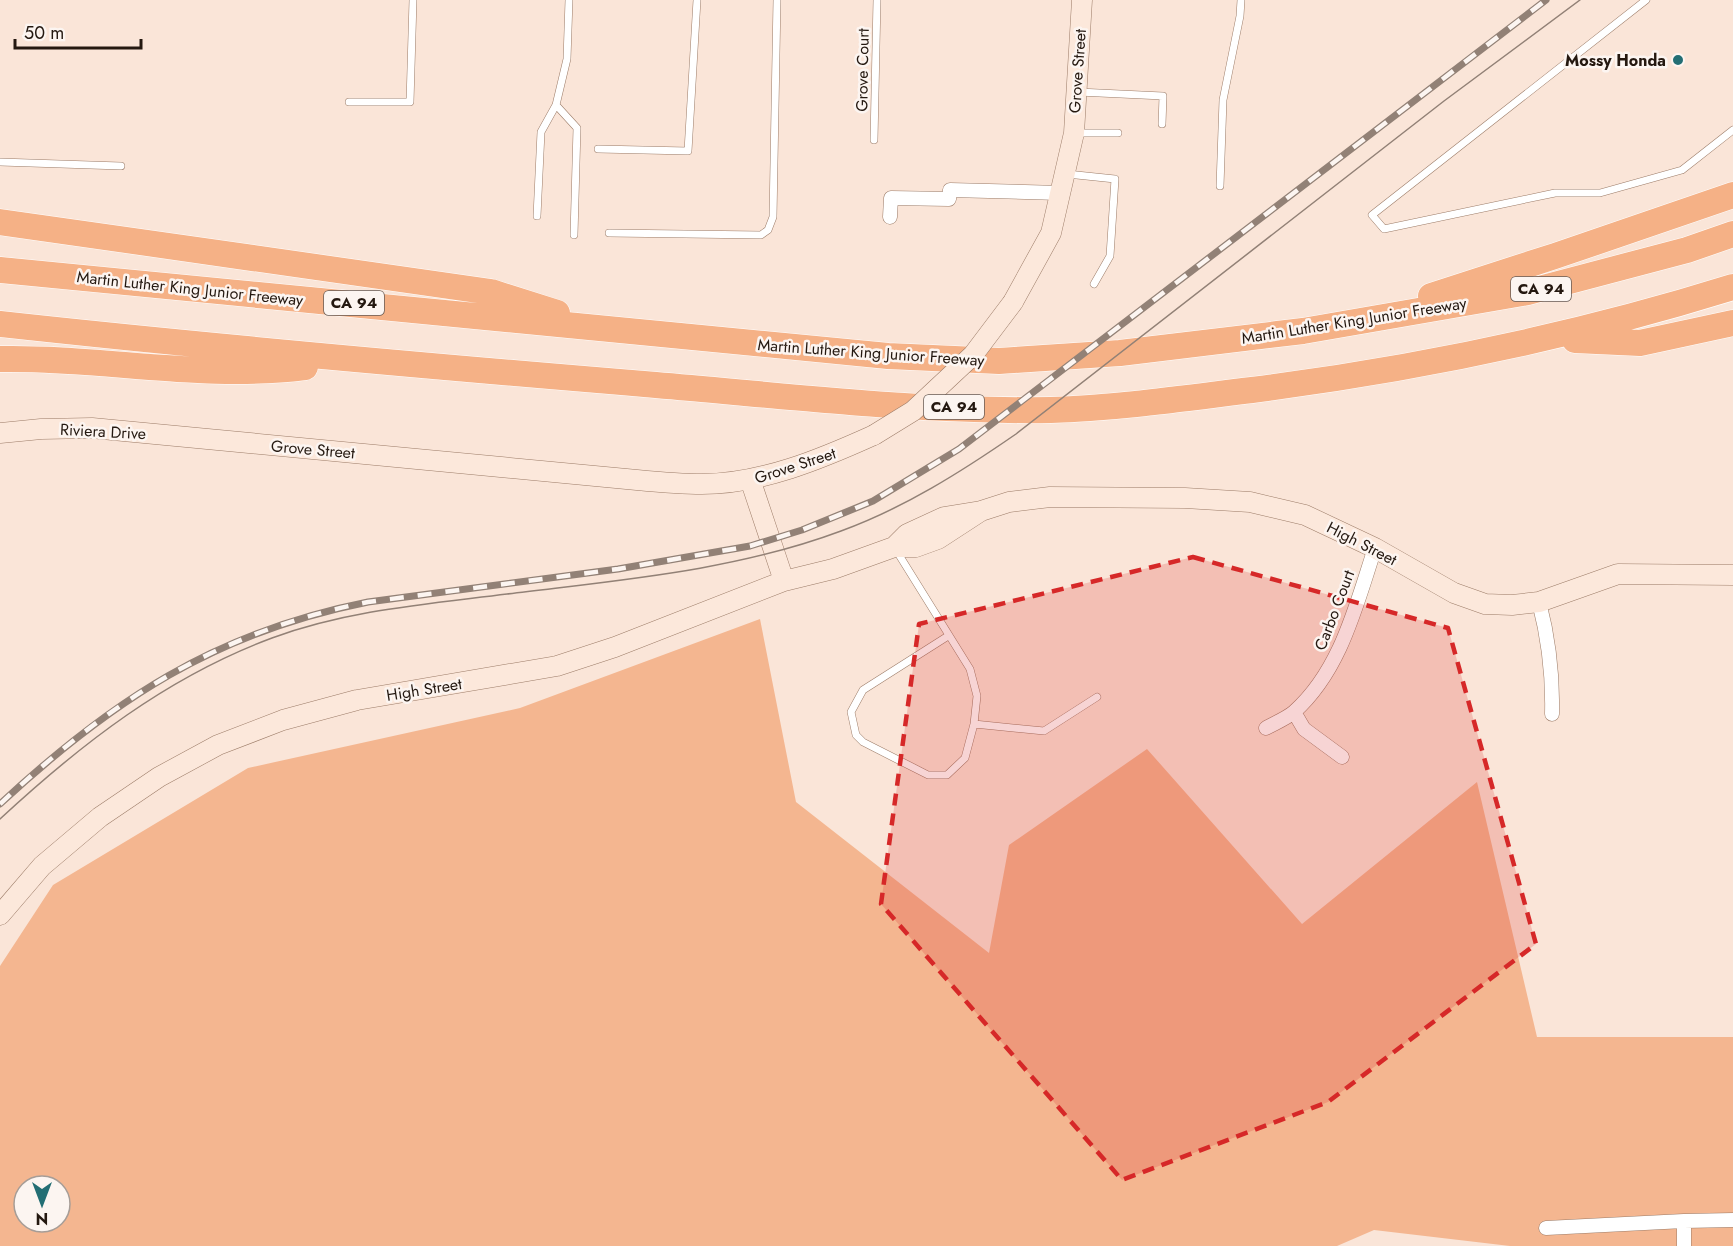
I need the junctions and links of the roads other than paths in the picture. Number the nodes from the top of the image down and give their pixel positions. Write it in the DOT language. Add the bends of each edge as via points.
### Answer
graph roads {
  1 [pos="413,0"];
  2 [pos="569,0"];
  3 [pos="697,0"];
  4 [pos="777,0"];
  5 [pos="877,0"];
  6 [pos="1082,0"];
  7 [pos="1240,0"];
  8 [pos="1646,0"];
  9 [pos="1076,92"];
  10 [pos="349,102"];
  11 [pos="556,105"];
  12 [pos="1162,124"];
  13 [pos="1733,130"];
  14 [pos="1074,133"];
  15 [pos="1118,133"];
  16 [pos="874,140"];
  17 [pos="598,149"];
  18 [pos="0,162"];
  19 [pos="121,166"];
  20 [pos="1062,183"];
  21 [pos="1220,186"];
  22 [pos="1733,195"];
  23 [pos="537,216"];
  24 [pos="890,217"];
  25 [pos="0,222"];
  26 [pos="609,233"];
  27 [pos="1733,234"];
  28 [pos="574,235"];
  29 [pos="0,270"];
  30 [pos="1094,284"];
  31 [pos="1733,287"];
  32 [pos="1345,323"];
  33 [pos="1733,323"];
  34 [pos="0,324"];
  35 [pos="612,331"];
  36 [pos="1548,339"];
  37 [pos="0,359"];
  38 [pos="356,360"];
  39 [pos="0,433"];
  40 [pos="206,437"];
  41 [pos="750,480"];
  42 [pos="894,547"];
  43 [pos="1375,548"];
  44 [pos="1733,575"];
  45 [pos="783,581"];
  46 [pos="1539,602"];
  47 [pos="948,636"];
  48 [pos="1097,697"];
  49 [pos="1294,712"];
  50 [pos="1552,714"];
  51 [pos="974,724"];
  52 [pos="1266,728"];
  53 [pos="1342,757"];
  54 [pos="0,915"];
  55 [pos="1684,1221"];
  56 [pos="1733,1221"];
  57 [pos="1546,1228"];
  58 [pos="1684,1246"];
  1 -- 10 [label="lane" via="410,102"];
  2 -- 11 [label="lane" via="567,59"];
  3 -- 17 [label="lane" via="688,150"];
  4 -- 26 [label="lane" via="773,217 768,230 760,235"];
  5 -- 16 [label="lane, Grove Court"];
  6 -- 9 [label="main road, Grove Street"];
  7 -- 21 [label="lane" via="1223,100"];
  8 -- 13 [label="lane" via="1372,215 1383,229 1555,193 1600,193 1682,170"];
  9 -- 12 [label="lane" via="1163,96"];
  9 -- 14 [label="main road, Grove Street"];
  11 -- 23 [label="lane" via="541,132"];
  11 -- 28 [label="lane" via="577,128"];
  14 -- 15 [label="lane"];
  14 -- 20 [label="main road, Grove Street"];
  18 -- 19 [label="lane"];
  20 -- 24 [label="street" via="950,190 949,199 891,198"];
  20 -- 30 [label="lane" via="1114,178 1110,256"];
  20 -- 41 [label="main road, Grove Street, bridge" via="1051,233 1013,302 973,355 913,411 874,435 831,455"];
  22 -- 32 [label="highway"];
  25 -- 35 [label="highway" via="491,292"];
  27 -- 32 [label="highway, Martin Luther King Junior Freeway / CA 94" via="1528,292"];
  29 -- 35 [label="highway, Martin Luther King Junior Freeway / CA 94"];
  31 -- 36 [label="highway, CA 94"];
  32 -- 35 [label="highway, Martin Luther King Junior Freeway / CA 94" via="1120,353 999,361 888,356"];
  33 -- 36 [label="highway" via="1640,343"];
  34 -- 38 [label="highway, CA 94"];
  36 -- 38 [label="highway, CA 94" via="1368,375 1052,410 901,405"];
  37 -- 38 [label="highway" via="264,373"];
  39 -- 40 [label="main road, Riviera Drive" via="92,428"];
  40 -- 41 [label="main road, Grove Street" via="637,480 702,484"];
  41 -- 45 [label="main road"];
  42 -- 43 [label="main road, High Street" via="907,534 944,517 1050,497 1250,502 1305,515"];
  42 -- 45 [label="main road, High Street" via="833,569"];
  42 -- 47 [label="lane"];
  43 -- 46 [label="main road, High Street" via="1464,597 1512,605"];
  43 -- 49 [label="street, Carbo Court" via="1335,658"];
  44 -- 46 [label="main road, High Street" via="1618,574"];
  45 -- 54 [label="main road, High Street" via="557,666 357,700 283,720 218,745 159,777 100,817 42,866"];
  46 -- 50 [label="street" via="1548,637"];
  47 -- 51 [label="lane" via="970,669 977,696"];
  47 -- 51 [label="lane" via="864,690 851,712 856,735 928,775 946,775 964,758"];
  48 -- 51 [label="lane" via="1044,731"];
  49 -- 52 [label="street, Carbo Court"];
  49 -- 53 [label="street" via="1304,729"];
  55 -- 56 [label="street"];
  55 -- 57 [label="street"];
  55 -- 58 [label="street"];
}
